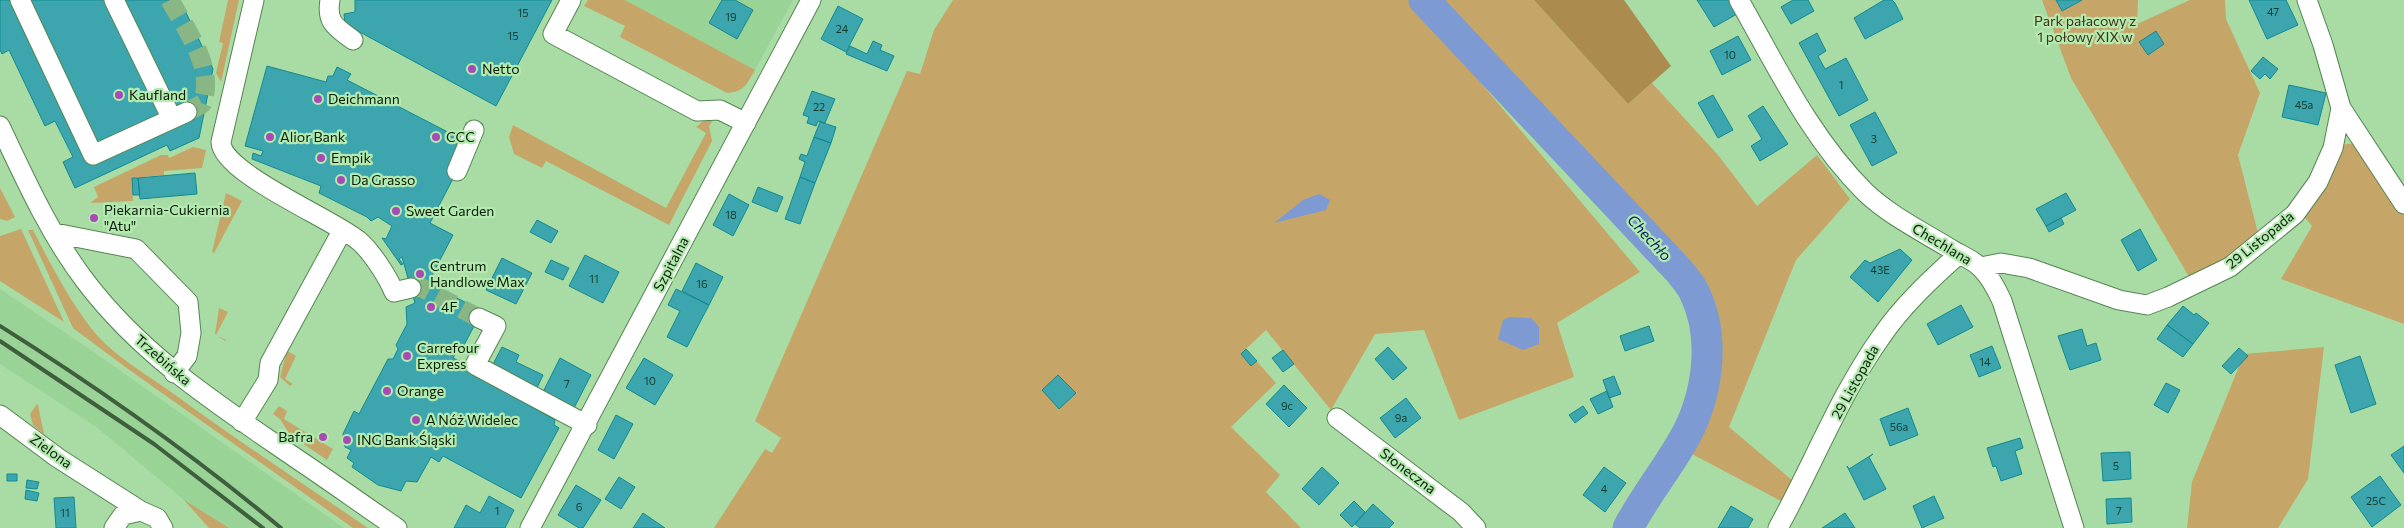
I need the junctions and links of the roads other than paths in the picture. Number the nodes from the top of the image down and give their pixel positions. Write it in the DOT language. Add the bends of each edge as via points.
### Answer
graph roads {
  1 [pos="20,0"];
  2 [pos="114,0"];
  3 [pos="254,0"];
  4 [pos="330,0"];
  5 [pos="571,0"];
  6 [pos="811,0"];
  7 [pos="1739,0"];
  8 [pos="2307,0"];
  9 [pos="353,40"];
  10 [pos="2341,108"];
  11 [pos="746,124"];
  12 [pos="0,126"];
  13 [pos="474,130"];
  14 [pos="457,171"];
  15 [pos="2404,204"];
  16 [pos="342,231"];
  17 [pos="55,233"];
  18 [pos="1959,254"];
  19 [pos="1981,267"];
  20 [pos="411,288"];
  21 [pos="479,318"];
  22 [pos="174,373"];
  23 [pos="0,415"];
  24 [pos="1337,418"];
  25 [pos="242,422"];
  26 [pos="586,425"];
  27 [pos="103,487"];
  28 [pos="140,511"];
  29 [pos="115,526"];
  30 [pos="164,527"];
  31 [pos="396,528"];
  32 [pos="530,528"];
  33 [pos="1476,528"];
  34 [pos="1778,528"];
  35 [pos="2074,528"];
  1 -- 2 [label="street" via="93,155 179,116"];
  3 -- 16 [label="street" via="221,142 223,152 238,167 271,189"];
  4 -- 9 [label="street" via="329,16 333,25"];
  5 -- 11 [label="street" via="553,34 697,111 720,110"];
  6 -- 11 [label="street, Szpitalna"];
  7 -- 18 [label="street, Chechlana" via="1802,114 1844,169 1886,209"];
  8 -- 10 [label="street, 29 Listopada" via="2324,44"];
  10 -- 15 [label="street"];
  10 -- 19 [label="street, 29 Listopada" via="2329,157 2318,182 2295,214 2230,267 2168,297 2147,305 2119,300 2029,268 2001,263"];
  11 -- 26 [label="street, Szpitalna"];
  12 -- 17 [label="street, Trzebińska"];
  13 -- 14 [label="street"];
  16 -- 20 [label="street" via="365,247 394,292"];
  16 -- 25 [label="street" via="270,363 268,380"];
  17 -- 22 [label="street, Trzebińska" via="85,281 120,322"];
  17 -- 22 [label="street" via="136,249 188,302 191,333 187,356"];
  18 -- 19 [label="street, Chechlana"];
  18 -- 34 [label="street, 29 Listopada" via="1928,282 1881,336 1859,371"];
  19 -- 35 [label="street, Chechlana" via="2002,301"];
  21 -- 26 [label="street" via="496,326 475,365"];
  22 -- 25 [label="street, Trzebińska"];
  23 -- 27 [label="street, Zielona"];
  24 -- 33 [label="street, Słoneczna" via="1461,512"];
  25 -- 31 [label="street, Trzebińska"];
  26 -- 32 [label="street, Szpitalna"];
  27 -- 28 [label="street, Zielona"];
  27 -- 29 [label="street" via="113,507"];
  28 -- 29 [label="street" via="123,515"];
  28 -- 30 [label="street, Zielona" via="157,518"];
}
